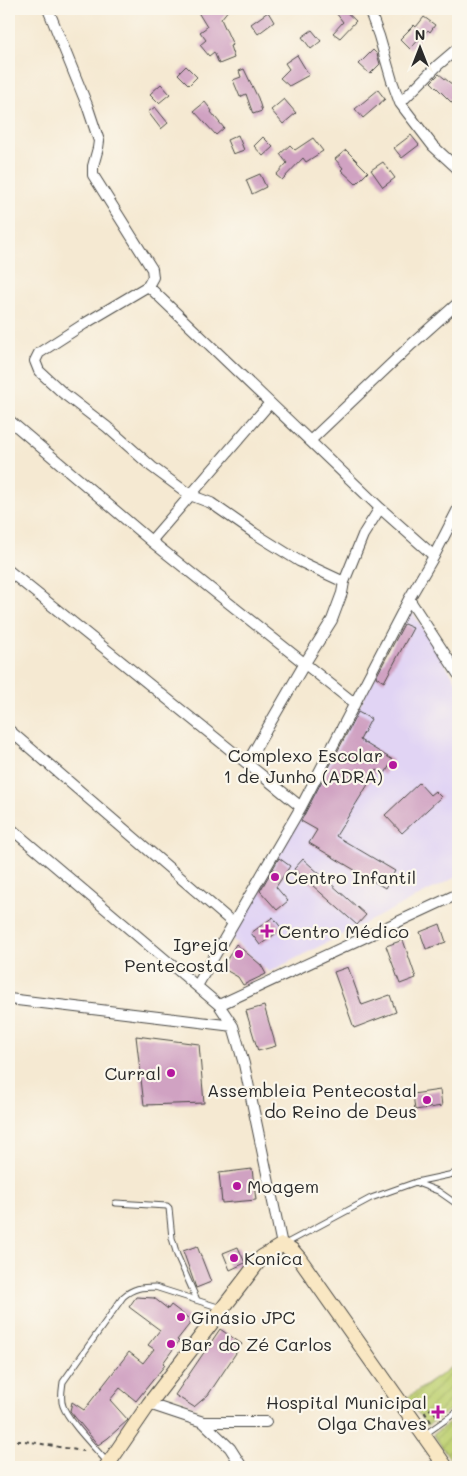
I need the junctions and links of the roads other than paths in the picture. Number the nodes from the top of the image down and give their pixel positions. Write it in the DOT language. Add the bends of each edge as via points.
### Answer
graph roads {
  1 [pos="48,9"];
  2 [pos="369,9"];
  3 [pos="458,48"];
  4 [pos="400,103"];
  5 [pos="458,169"];
  6 [pos="148,286"];
  7 [pos="458,304"];
  8 [pos="270,403"];
  9 [pos="9,420"];
  10 [pos="310,441"];
  11 [pos="190,495"];
  12 [pos="380,508"];
  13 [pos="458,509"];
  14 [pos="151,541"];
  15 [pos="434,556"];
  16 [pos="9,571"];
  17 [pos="344,582"];
  18 [pos="409,599"];
  19 [pos="305,663"];
  20 [pos="458,674"];
  21 [pos="354,703"];
  22 [pos="9,730"];
  23 [pos="247,763"];
  24 [pos="301,807"];
  25 [pos="9,826"];
  26 [pos="458,894"];
  27 [pos="233,924"];
  28 [pos="197,986"];
  29 [pos="9,999"];
  30 [pos="219,1005"];
  31 [pos="233,1026"];
  32 [pos="458,1174"];
  33 [pos="416,1182"];
  34 [pos="116,1203"];
  35 [pos="458,1205"];
  36 [pos="282,1245"];
  37 [pos="197,1300"];
  38 [pos="222,1308"];
  39 [pos="149,1404"];
  40 [pos="458,1411"];
  41 [pos="203,1422"];
  42 [pos="266,1422"];
  43 [pos="421,1433"];
  44 [pos="107,1465"];
  45 [pos="440,1465"];
  46 [pos="242,1467"];
  1 -- 6 [label="street" via="99,141 93,175 152,269 154,277"];
  2 -- 4 [label="street"];
  3 -- 4 [label="street"];
  4 -- 5 [label="street" via="433,146"];
  6 -- 8 [label="street"];
  6 -- 11 [label="street" via="39,353 35,361 39,371 63,393"];
  7 -- 10 [label="street"];
  8 -- 10 [label="street"];
  8 -- 11 [label="street"];
  9 -- 14 [label="street"];
  10 -- 12 [label="street"];
  11 -- 14 [label="street"];
  11 -- 17 [label="street" via="211,503 299,561"];
  12 -- 15 [label="street"];
  12 -- 17 [label="street" via="363,535"];
  13 -- 15 [label="street"];
  14 -- 19 [label="street"];
  15 -- 18 [label="street"];
  16 -- 23 [label="street"];
  17 -- 19 [label="street" via="332,620"];
  18 -- 20 [label="street"];
  18 -- 21 [label="street"];
  19 -- 21 [label="street"];
  19 -- 23 [label="street"];
  21 -- 24 [label="street"];
  22 -- 27 [label="street"];
  23 -- 24 [label="street"];
  24 -- 27 [label="street"];
  25 -- 28 [label="street"];
  26 -- 30 [label="street"];
  27 -- 28 [label="street"];
  28 -- 30 [label="street"];
  29 -- 31 [label="street"];
  30 -- 31 [label="street"];
  31 -- 36 [label="street"];
  32 -- 33 [label="lane"];
  33 -- 35 [label="lane" via="438,1191"];
  33 -- 36 [label="lane" via="371,1198"];
  34 -- 37 [label="lane" via="169,1208 177,1255"];
  36 -- 38 [label="main road" via="262,1257"];
  36 -- 43 [label="main road" via="299,1258"];
  37 -- 38 [label="lane"];
  37 -- 44 [label="lane" via="155,1286 131,1290 62,1382 63,1407"];
  38 -- 39 [label="main road"];
  39 -- 41 [label="street"];
  39 -- 44 [label="main road"];
  40 -- 43 [label="lane"];
  41 -- 42 [label="street"];
  41 -- 46 [label="street" via="230,1448"];
  43 -- 45 [label="main road"];
}
